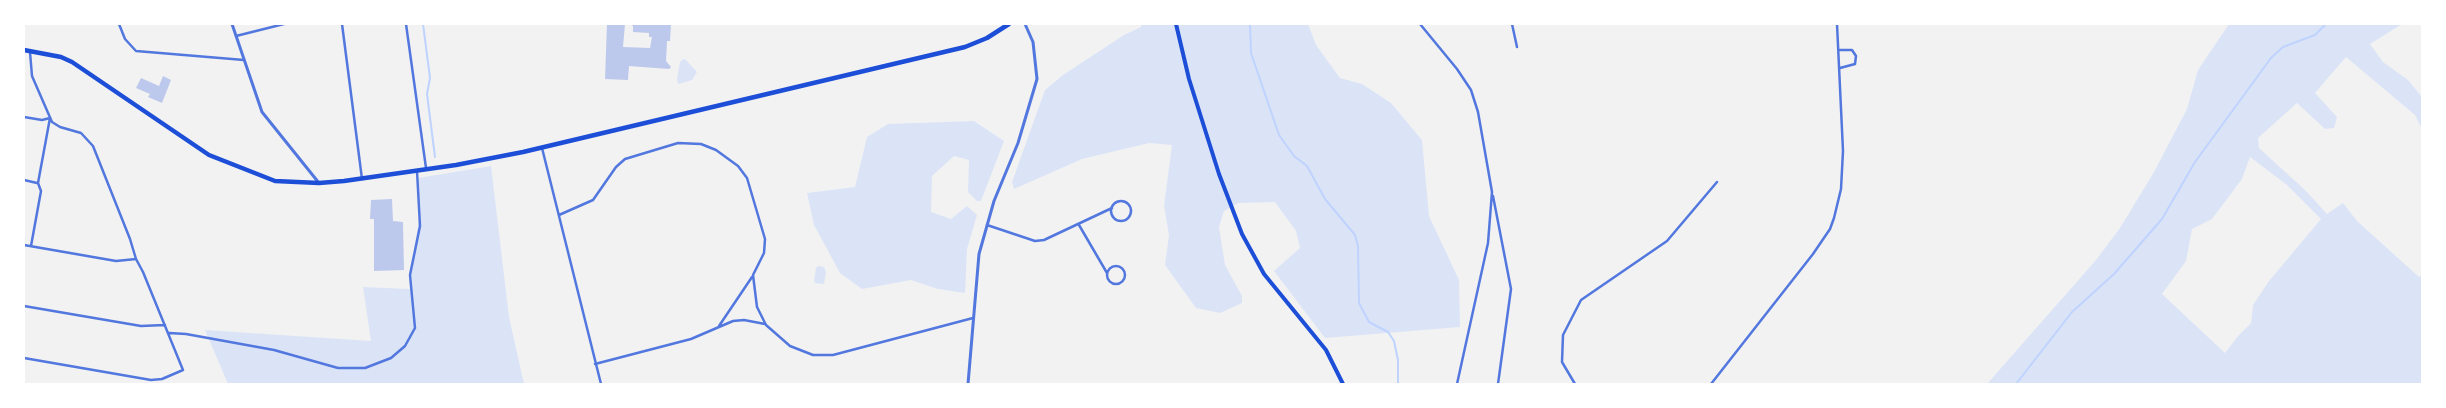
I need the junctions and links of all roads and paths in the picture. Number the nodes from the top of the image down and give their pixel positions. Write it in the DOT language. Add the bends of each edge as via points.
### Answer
graph roads {
  1 [pos="119,24"];
  2 [pos="232,24"];
  3 [pos="284,24"];
  4 [pos="342,24"];
  5 [pos="406,24"];
  6 [pos="1009,24"];
  7 [pos="1025,24"];
  8 [pos="1176,24"];
  9 [pos="1420,24"];
  10 [pos="1512,24"];
  11 [pos="1837,24"];
  12 [pos="236,36"];
  13 [pos="1517,47"];
  14 [pos="24,50"];
  15 [pos="1839,50"];
  16 [pos="30,52"];
  17 [pos="244,60"];
  18 [pos="1840,68"];
  19 [pos="24,117"];
  20 [pos="50,118"];
  21 [pos="542,148"];
  22 [pos="426,169"];
  23 [pos="417,171"];
  24 [pos="362,179"];
  25 [pos="24,180"];
  26 [pos="1717,182"];
  27 [pos="38,183"];
  28 [pos="319,183"];
  29 [pos="1492,192"];
  30 [pos="1112,208"];
  31 [pos="559,216"];
  32 [pos="987,225"];
  33 [pos="1079,225"];
  34 [pos="24,244"];
  35 [pos="31,246"];
  36 [pos="136,259"];
  37 [pos="1107,273"];
  38 [pos="753,275"];
  39 [pos="24,306"];
  40 [pos="973,318"];
  41 [pos="766,325"];
  42 [pos="165,326"];
  43 [pos="718,327"];
  44 [pos="168,333"];
  45 [pos="24,358"];
  46 [pos="595,364"];
  47 [pos="601,384"];
  48 [pos="968,384"];
  49 [pos="1343,384"];
  50 [pos="1458,384"];
  51 [pos="1498,384"];
  52 [pos="1575,384"];
  53 [pos="1712,384"];
  1 -- 17 [label="street" via="125,39 136,51"];
  2 -- 12 [label="street"];
  3 -- 12 [label="street"];
  4 -- 24 [label="street"];
  5 -- 22 [label="street"];
  6 -- 21 [label="main road" via="987,38 965,46"];
  7 -- 32 [label="street" via="1033,42 1037,79 1018,143"];
  8 -- 49 [label="main road" via="1189,79 1242,234 1264,274 1326,350"];
  9 -- 29 [label="street" via="1471,90"];
  10 -- 13 [label="street"];
  11 -- 15 [label="street"];
  12 -- 17 [label="street"];
  14 -- 16 [label="main road"];
  15 -- 18 [label="street"];
  15 -- 18 [label="street" via="1852,50 1856,56 1855,64"];
  16 -- 20 [label="street" via="32,76"];
  16 -- 28 [label="main road" via="72,62 209,156 275,181"];
  17 -- 28 [label="street" via="264,116"];
  18 -- 53 [label="street" via="1841,189 1832,224 1813,254"];
  19 -- 20 [label="street"];
  20 -- 27 [label="street"];
  20 -- 36 [label="street" via="56,126 81,133 91,143"];
  21 -- 22 [label="main road"];
  21 -- 31 [label="street"];
  22 -- 23 [label="main road"];
  23 -- 24 [label="main road"];
  23 -- 44 [label="street" via="420,226 410,275 415,328 405,346 391,358 365,368 338,368 274,350"];
  24 -- 28 [label="main road"];
  25 -- 27 [label="street"];
  26 -- 52 [label="street" via="1667,241 1580,300 1564,335 1562,353 1562,362"];
  27 -- 35 [label="street" via="41,191"];
  29 -- 50 [label="street" via="1488,244"];
  29 -- 51 [label="street" via="1511,289"];
  30 -- 30 [label="street" via="1113,217 1118,221 1130,215 1127,203 1120,202"];
  30 -- 33 [label="street"];
  31 -- 38 [label="street" via="593,200 625,159 678,143 701,144 716,150 738,166 749,182 764,239 764,253"];
  31 -- 46 [label="street"];
  32 -- 33 [label="street" via="1035,241"];
  32 -- 40 [label="street" via="977,262"];
  33 -- 37 [label="street"];
  34 -- 35 [label="street"];
  35 -- 36 [label="street" via="116,261"];
  36 -- 42 [label="street"];
  37 -- 37 [label="street" via="1113,284 1122,282 1126,277 1122,268 1116,266"];
  38 -- 41 [label="street" via="757,307"];
  38 -- 43 [label="street"];
  39 -- 42 [label="street" via="141,326"];
  40 -- 41 [label="street" via="839,354 820,356 796,349"];
  40 -- 48 [label="street"];
  41 -- 43 [label="street" via="744,320"];
  42 -- 44 [label="street"];
  43 -- 46 [label="street" via="678,343"];
  44 -- 45 [label="street" via="183,370 151,380"];
  46 -- 47 [label="street"];
}
